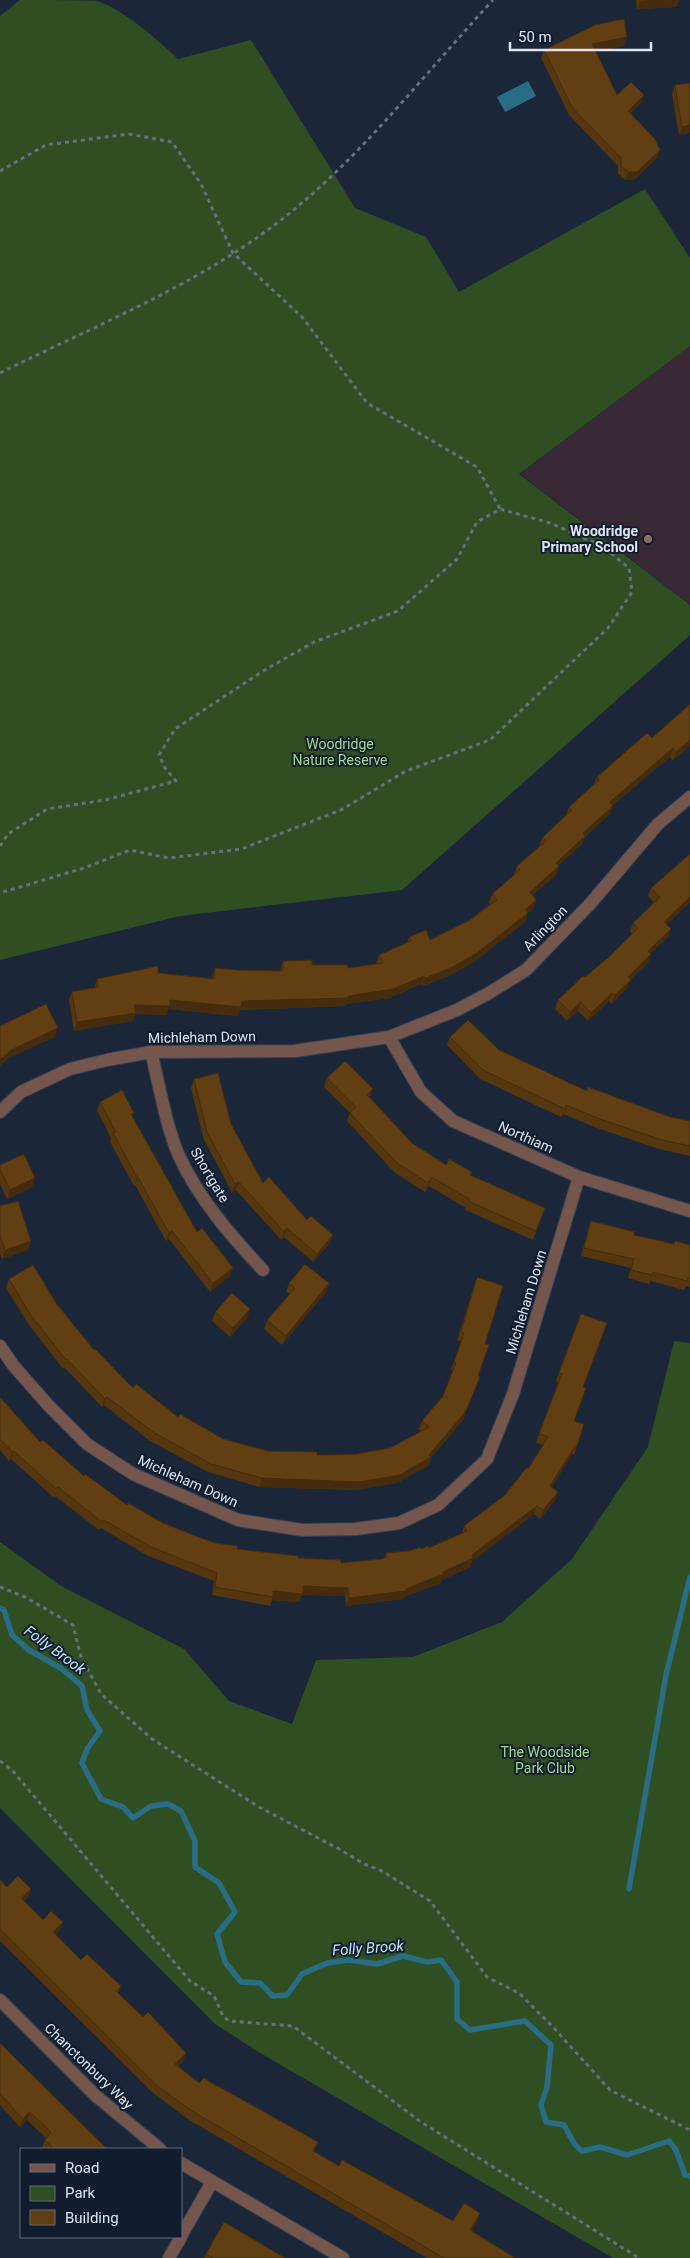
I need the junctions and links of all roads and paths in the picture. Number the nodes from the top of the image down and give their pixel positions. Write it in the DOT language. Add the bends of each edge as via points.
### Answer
graph roads {
  1 [pos="492,0"];
  2 [pos="0,171"];
  3 [pos="234,253"];
  4 [pos="0,373"];
  5 [pos="500,509"];
  6 [pos="690,797"];
  7 [pos="0,846"];
  8 [pos="0,893"];
  9 [pos="389,1037"];
  10 [pos="151,1052"];
  11 [pos="0,1112"];
  12 [pos="579,1177"];
  13 [pos="690,1211"];
  14 [pos="263,1270"];
  15 [pos="0,1346"];
  16 [pos="0,1587"];
  17 [pos="0,1761"];
  18 [pos="0,2000"];
  19 [pos="690,2130"];
  20 [pos="159,2148"];
  21 [pos="182,2164"];
  22 [pos="212,2182"];
  23 [pos="182,2234"];
  24 [pos="180,2238"];
  25 [pos="168,2258"];
  26 [pos="343,2258"];
  27 [pos="638,2258"];
  1 -- 3 [label="path" via="329,178 285,217"];
  2 -- 3 [label="path" via="46,145 129,134 172,142 201,184"];
  3 -- 4 [label="path" via="177,286"];
  3 -- 5 [label="path" via="302,316 367,403 477,467"];
  5 -- 7 [label="path" via="477,522 458,559 398,611 314,642 175,729 159,756 176,781 105,800 48,809 8,834"];
  5 -- 8 [label="path" via="550,523 602,546 629,568 632,592 608,628 490,740 406,771 341,810 241,849 169,858 130,850 84,868"];
  6 -- 9 [label="street, Arlington" via="658,824 590,904 526,970 457,1010"];
  9 -- 10 [label="street, Michleham Down" via="295,1051"];
  9 -- 12 [label="street, Northiam" via="420,1092 452,1120"];
  10 -- 11 [label="street, Michleham Down" via="70,1069 21,1092"];
  10 -- 14 [label="street, Shortgate" via="179,1155 231,1236"];
  12 -- 13 [label="street, Northiam"];
  12 -- 15 [label="street, Michleham Down" via="514,1394 487,1459 438,1505 399,1523 356,1529 302,1530 238,1520 142,1478 87,1444 42,1398"];
  16 -- 19 [label="path" via="25,1597 72,1624 81,1657 101,1694 152,1739 259,1807 382,1871 430,1901 487,1976 519,1993 610,2090"];
  17 -- 27 [label="path" via="18,1777 190,1981 214,1996 223,2016 229,2020 292,2026 421,2122"];
  18 -- 20 [label="street, Chanctonbury Way" via="96,2096"];
  21 -- 22 [label="street"];
  22 -- 23 [label="street"];
  22 -- 26 [label="street"];
  24 -- 25 [label="street"];
}
